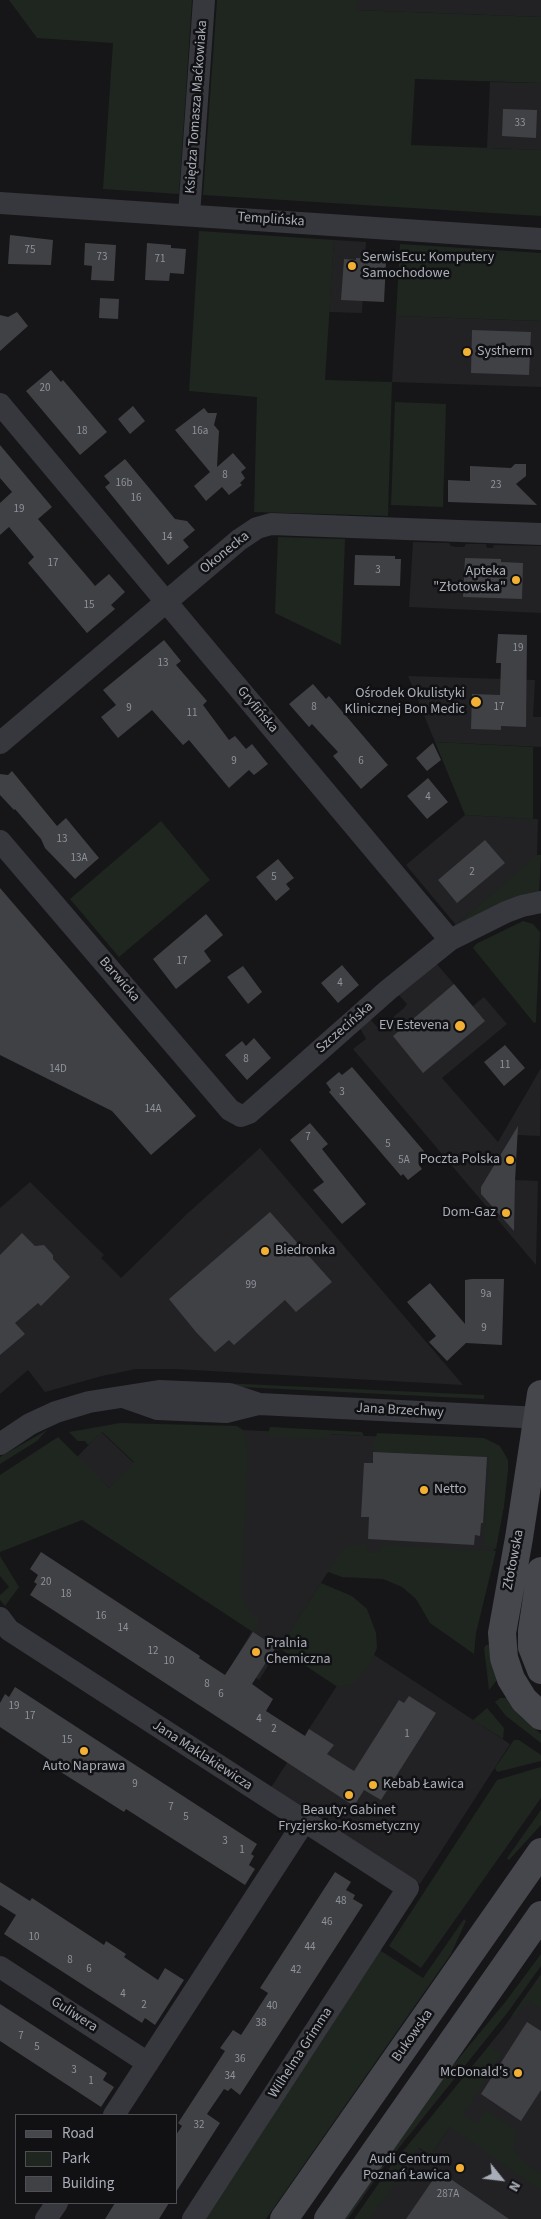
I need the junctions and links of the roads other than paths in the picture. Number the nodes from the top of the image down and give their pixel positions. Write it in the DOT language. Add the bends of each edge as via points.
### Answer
graph roads {
  1 [pos="204,0"];
  2 [pos="0,203"];
  3 [pos="189,215"];
  4 [pos="541,239"];
  5 [pos="0,404"];
  6 [pos="541,534"];
  7 [pos="166,602"];
  8 [pos="0,743"];
  9 [pos="0,841"];
  10 [pos="541,902"];
  11 [pos="450,940"];
  12 [pos="241,1116"];
  13 [pos="540,1410"];
  14 [pos="0,1444"];
  15 [pos="541,1571"];
  16 [pos="3,1631"];
  17 [pos="541,1670"];
  18 [pos="541,1716"];
  19 [pos="304,1822"];
  20 [pos="541,1852"];
  21 [pos="408,1888"];
  22 [pos="541,1915"];
  23 [pos="0,1967"];
  24 [pos="148,2063"];
  25 [pos="115,2114"];
  26 [pos="56,2204"];
  27 [pos="46,2219"];
  28 [pos="193,2219"];
  29 [pos="284,2219"];
  30 [pos="328,2219"];
  1 -- 3 [label="street, Księdza Tomasza Maćkowiaka"];
  2 -- 3 [label="street, Templińska"];
  3 -- 4 [label="street, Templińska"];
  5 -- 7 [label="street, Gryfińska"];
  6 -- 7 [label="street, Okonecka" via="271,524 257,528 239,540"];
  7 -- 8 [label="street, Okonecka"];
  7 -- 11 [label="street, Gryfińska"];
  9 -- 12 [label="street, Barwicka" via="230,1110"];
  10 -- 11 [label="street" via="506,912"];
  11 -- 12 [label="street, Szczecińska" via="388,990 249,1113"];
  13 -- 14 [label="street, Jana Brzechwy" via="259,1404 221,1394 159,1391 89,1402 56,1412"];
  13 -- 18 [label="main road, Złotowska" via="502,1632 504,1658 511,1679 524,1700"];
  15 -- 17 [label="main road, Złotowska" via="532,1647"];
  16 -- 19 [label="street, Jana Maklakiewicza"];
  19 -- 21 [label="street, Jana Maklakiewicza"];
  19 -- 24 [label="street"];
  20 -- 29 [label="main road, Bukowska"];
  21 -- 28 [label="street, Wilhelma Grimma"];
  22 -- 30 [label="main road"];
  23 -- 24 [label="street, Guliwera"];
  24 -- 25 [label="street"];
  26 -- 27 [label="street"];
}
